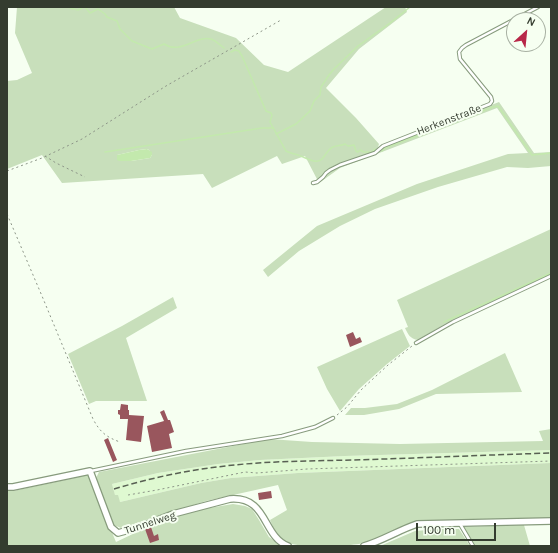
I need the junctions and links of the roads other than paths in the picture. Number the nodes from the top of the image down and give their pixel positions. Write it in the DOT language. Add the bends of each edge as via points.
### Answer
graph roads {
  1 [pos="538,7"];
  2 [pos="313,183"];
  3 [pos="551,276"];
  4 [pos="416,343"];
  5 [pos="333,418"];
  6 [pos="90,471"];
  7 [pos="7,487"];
  8 [pos="551,520"];
  9 [pos="459,524"];
  10 [pos="288,546"];
  11 [pos="364,546"];
  12 [pos="473,546"];
  1 -- 2 [label="lane, Herkenstraße" via="466,45 459,52 460,59 492,97 490,104 383,146 375,153 340,165"];
  3 -- 4 [label="lane" via="452,322"];
  5 -- 6 [label="lane" via="315,427 282,436 186,451"];
  6 -- 7 [label="street"];
  6 -- 10 [label="street, Tunnelweg" via="111,527 118,533 173,514 238,499 253,504 260,510 276,537"];
  8 -- 9 [label="street"];
  9 -- 11 [label="street" via="417,524"];
  9 -- 12 [label="lane"];
}
